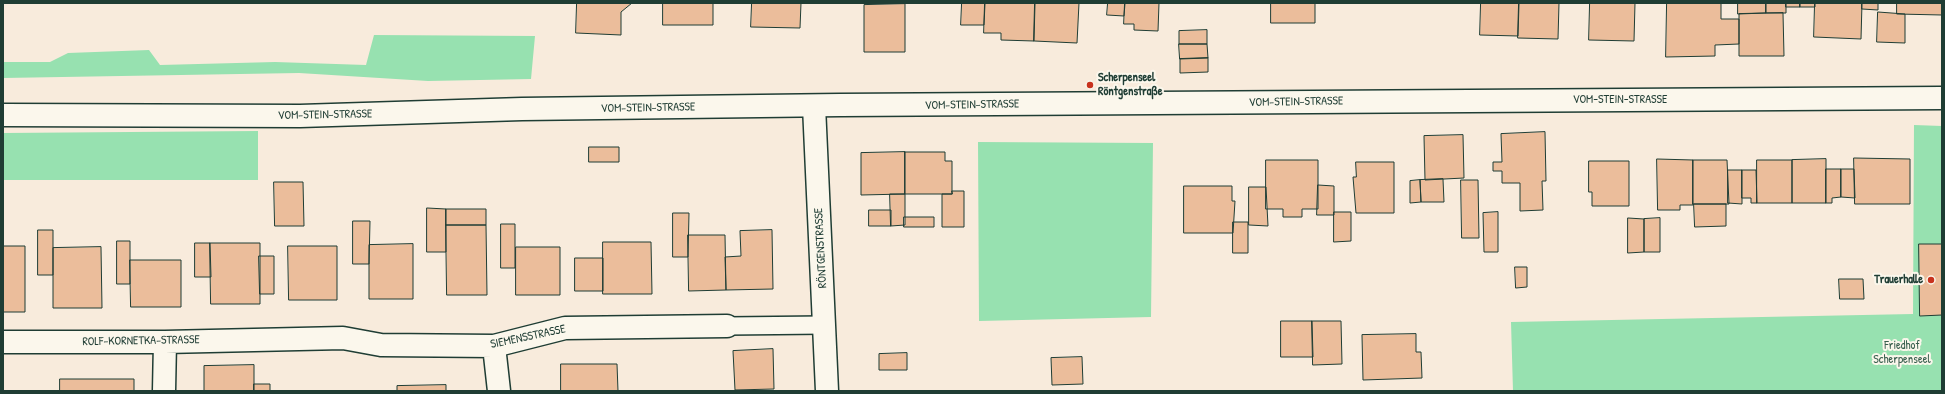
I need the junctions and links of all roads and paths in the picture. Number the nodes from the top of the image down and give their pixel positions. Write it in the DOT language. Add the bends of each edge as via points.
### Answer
graph roads {
  1 [pos="1942,98"];
  2 [pos="814,106"];
  3 [pos="3,115"];
  4 [pos="825,325"];
  5 [pos="727,326"];
  6 [pos="279,339"];
  7 [pos="3,342"];
  8 [pos="165,342"];
  9 [pos="494,346"];
  10 [pos="164,391"];
  11 [pos="499,391"];
  12 [pos="827,391"];
  1 -- 2 [label="main road, VOM-STEIN-STRASSE"];
  2 -- 3 [label="main road, VOM-STEIN-STRASSE" via="522,109 300,116"];
  2 -- 4 [label="main road, RÖNTGENSTRASSE"];
  4 -- 5 [label="lane, SIEMENSSTRASSE"];
  4 -- 12 [label="main road, RÖNTGENSTRASSE"];
  5 -- 9 [label="main road, SIEMENSSTRASSE" via="565,328"];
  6 -- 8 [label="main road, ROLF-KORNETKA-STRASSE"];
  6 -- 9 [label="main road, SIEMENSSTRASSE" via="343,338 381,344"];
  7 -- 8 [label="main road, ROLF-KORNETKA-STRASSE"];
  8 -- 10 [label="main road"];
  9 -- 11 [label="main road"];
}
